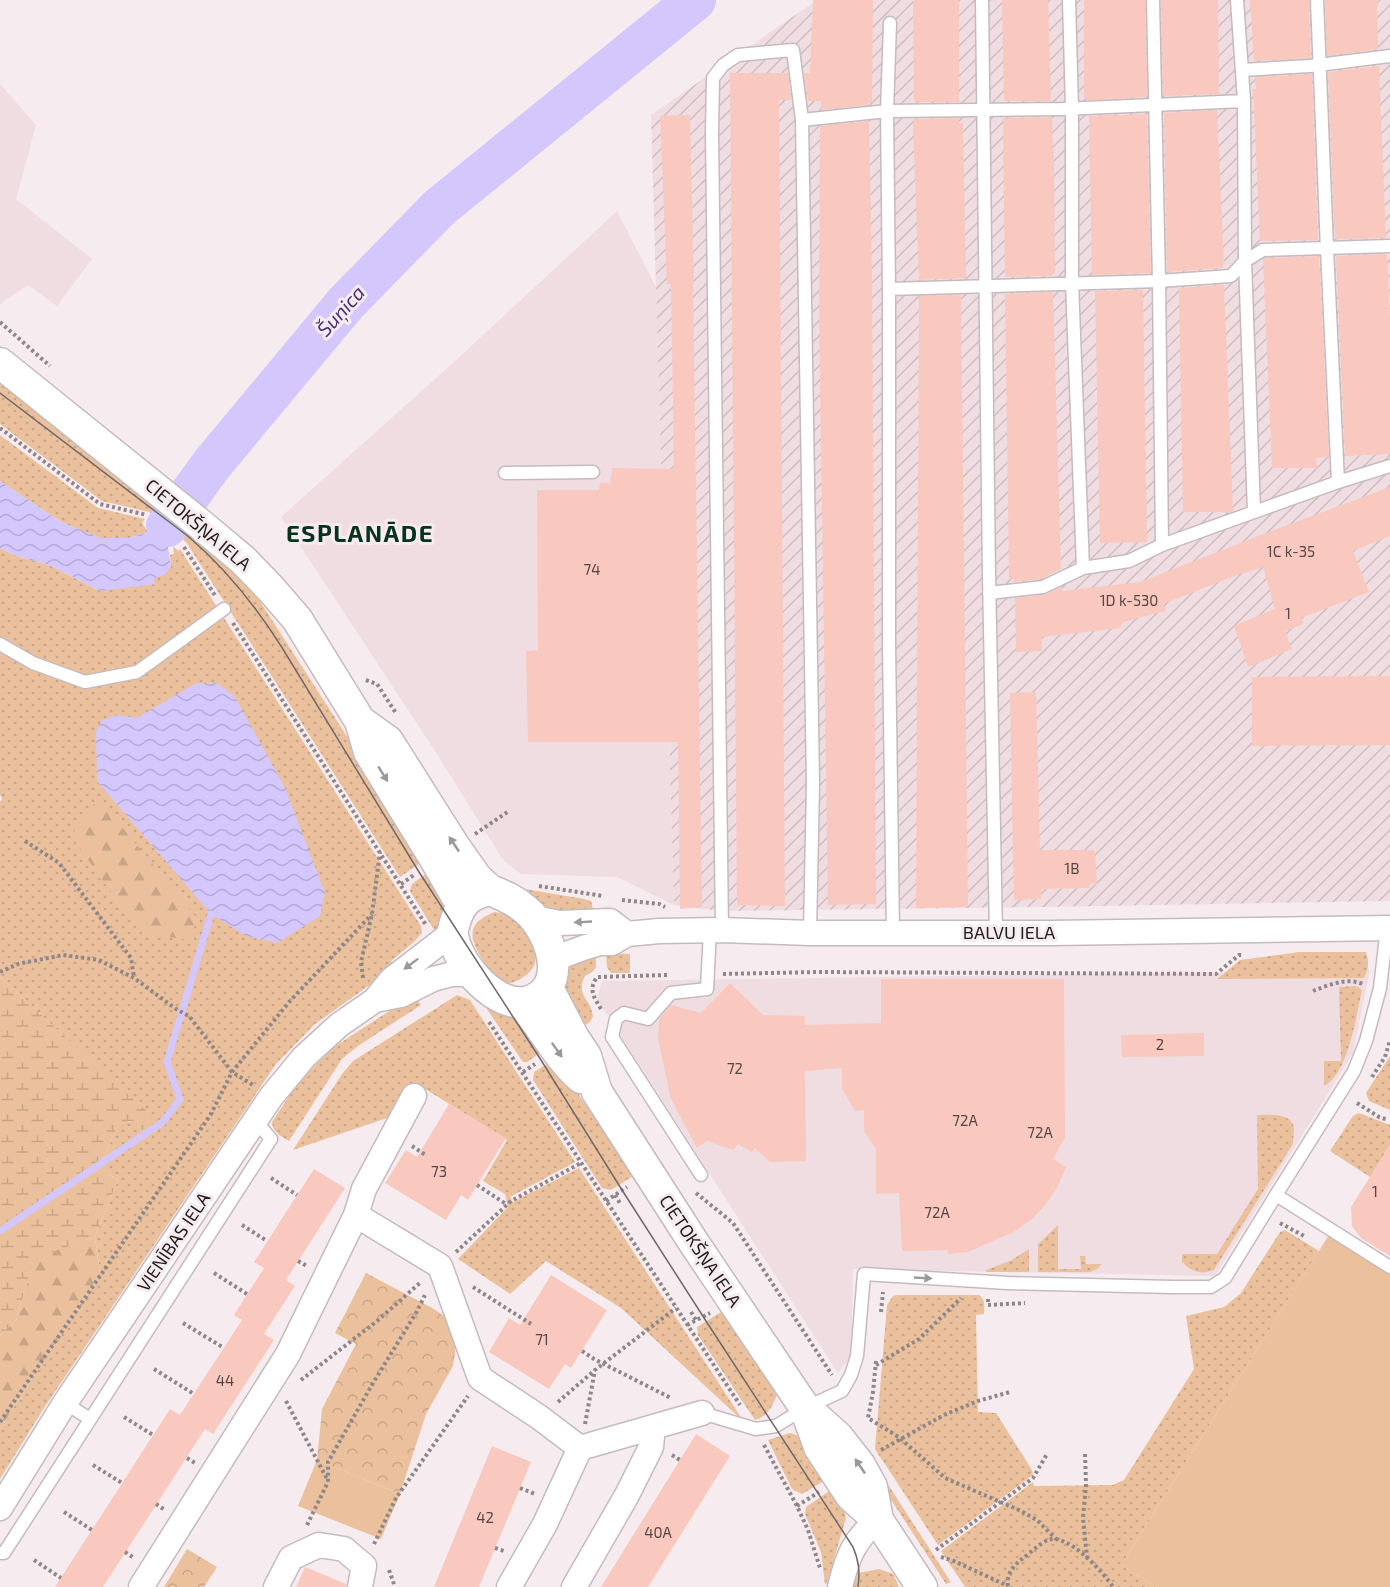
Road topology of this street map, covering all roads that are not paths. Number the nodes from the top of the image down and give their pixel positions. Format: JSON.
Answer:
{"nodes":[{"id":1,"x":982,"y":0,"type":"edge"},
{"id":2,"x":1069,"y":0,"type":"edge"},
{"id":3,"x":1153,"y":0,"type":"edge"},
{"id":4,"x":1237,"y":0,"type":"edge"},
{"id":5,"x":1317,"y":0,"type":"edge"},
{"id":6,"x":890,"y":23,"type":"dead end"},
{"id":7,"x":1390,"y":56,"type":"edge"},
{"id":8,"x":1319,"y":64,"type":"junction"},
{"id":9,"x":1242,"y":70,"type":"junction"},
{"id":10,"x":1244,"y":101,"type":"junction"},
{"id":11,"x":1156,"y":104,"type":"junction"},
{"id":12,"x":1072,"y":109,"type":"junction"},
{"id":13,"x":984,"y":110,"type":"junction"},
{"id":14,"x":887,"y":111,"type":"junction"},
{"id":15,"x":802,"y":120,"type":"junction"},
{"id":16,"x":1390,"y":246,"type":"edge"},
{"id":17,"x":1327,"y":249,"type":"junction"},
{"id":18,"x":1245,"y":261,"type":"junction"},
{"id":19,"x":1160,"y":281,"type":"junction"},
{"id":20,"x":1072,"y":283,"type":"junction"},
{"id":21,"x":986,"y":286,"type":"junction"},
{"id":22,"x":890,"y":289,"type":"junction"},
{"id":23,"x":0,"y":363,"type":"edge"},
{"id":24,"x":1390,"y":466,"type":"edge"},
{"id":25,"x":593,"y":472,"type":"dead end"},
{"id":26,"x":505,"y":473,"type":"dead end"},
{"id":27,"x":1338,"y":482,"type":"junction"},
{"id":28,"x":1254,"y":512,"type":"junction"},
{"id":29,"x":1162,"y":545,"type":"junction"},
{"id":30,"x":1083,"y":568,"type":"junction"},
{"id":31,"x":989,"y":593,"type":"junction"},
{"id":32,"x":224,"y":609,"type":"road end"},
{"id":33,"x":0,"y":644,"type":"edge"},
{"id":34,"x":360,"y":721,"type":"junction"},
{"id":35,"x":490,"y":890,"type":"junction"},
{"id":36,"x":462,"y":906,"type":"junction"},
{"id":37,"x":535,"y":918,"type":"junction"},
{"id":38,"x":1389,"y":928,"type":"edge"},
{"id":39,"x":716,"y":930,"type":"junction"},
{"id":40,"x":441,"y":932,"type":"junction"},
{"id":41,"x":810,"y":933,"type":"junction"},
{"id":42,"x":893,"y":933,"type":"junction"},
{"id":43,"x":996,"y":933,"type":"junction"},
{"id":44,"x":627,"y":934,"type":"junction"},
{"id":45,"x":472,"y":974,"type":"junction"},
{"id":46,"x":550,"y":975,"type":"junction"},
{"id":47,"x":375,"y":1000,"type":"junction"},
{"id":48,"x":522,"y":1003,"type":"junction"},
{"id":49,"x":597,"y":1092,"type":"junction"},
{"id":50,"x":414,"y":1096,"type":"dead end"},
{"id":51,"x":701,"y":1175,"type":"dead end"},
{"id":52,"x":1275,"y":1195,"type":"junction"},
{"id":53,"x":356,"y":1215,"type":"junction"},
{"id":54,"x":183,"y":1251,"type":"junction"},
{"id":55,"x":1390,"y":1267,"type":"edge"},
{"id":56,"x":65,"y":1403,"type":"junction"},
{"id":57,"x":806,"y":1408,"type":"junction"},
{"id":58,"x":702,"y":1413,"type":"joint"},
{"id":59,"x":90,"y":1419,"type":"junction"},
{"id":60,"x":653,"y":1427,"type":"junction"},
{"id":61,"x":580,"y":1448,"type":"junction"},
{"id":62,"x":0,"y":1508,"type":"edge"},
{"id":63,"x":878,"y":1520,"type":"junction"},
{"id":64,"x":0,"y":1553,"type":"edge"},
{"id":65,"x":362,"y":1577,"type":"edge"},
{"id":66,"x":141,"y":1587,"type":"edge"},
{"id":67,"x":276,"y":1587,"type":"edge"},
{"id":68,"x":508,"y":1587,"type":"edge"},
{"id":69,"x":574,"y":1587,"type":"edge"},
{"id":70,"x":840,"y":1587,"type":"edge"},
{"id":71,"x":922,"y":1587,"type":"edge"}],
"edges":[{"from":1,"to":13,"type":"lane"},
{"from":2,"to":12,"type":"lane"},
{"from":3,"to":11,"type":"lane"},
{"from":4,"to":9,"type":"lane"},
{"from":5,"to":8,"type":"lane"},
{"from":6,"to":14,"type":"lane"},
{"from":7,"to":8,"type":"lane"},
{"from":8,"to":9,"type":"lane"},
{"from":8,"to":17,"type":"lane"},
{"from":9,"to":10,"type":"lane"},
{"from":10,"to":11,"type":"lane"},
{"from":10,"to":18,"type":"lane"},
{"from":11,"to":12,"type":"lane"},
{"from":11,"to":19,"type":"lane"},
{"from":12,"to":13,"type":"lane"},
{"from":12,"to":20,"type":"lane"},
{"from":13,"to":14,"type":"lane"},
{"from":13,"to":21,"type":"lane"},
{"from":14,"to":15,"type":"lane"},
{"from":14,"to":22,"type":"lane"},
{"from":15,"to":39,"type":"lane"},
{"from":15,"to":41,"type":"lane"},
{"from":16,"to":17,"type":"lane"},
{"from":17,"to":18,"type":"lane"},
{"from":17,"to":27,"type":"lane"},
{"from":18,"to":19,"type":"lane"},
{"from":18,"to":28,"type":"lane"},
{"from":19,"to":20,"type":"lane"},
{"from":19,"to":29,"type":"lane"},
{"from":20,"to":21,"type":"lane"},
{"from":20,"to":30,"type":"lane"},
{"from":21,"to":22,"type":"lane"},
{"from":21,"to":31,"type":"lane"},
{"from":22,"to":42,"type":"lane"},
{"from":23,"to":34,"type":"street","name":"CIETOKŠŅA IELA"},
{"from":24,"to":27,"type":"lane"},
{"from":25,"to":26,"type":"lane"},
{"from":27,"to":28,"type":"lane"},
{"from":28,"to":29,"type":"lane"},
{"from":29,"to":30,"type":"lane"},
{"from":30,"to":31,"type":"lane"},
{"from":31,"to":43,"type":"lane"},
{"from":32,"to":33,"type":"lane"},
{"from":35,"to":34,"type":"street","name":"CIETOKŠŅA IELA","one_way":true},
{"from":34,"to":36,"type":"street","name":"CIETOKŠŅA IELA","one_way":true},
{"from":35,"to":36,"type":"street"},
{"from":35,"to":37,"type":"street"},
{"from":36,"to":40,"type":"street"},
{"from":44,"to":37,"type":"street","one_way":true},
{"from":37,"to":46,"type":"street"},
{"from":38,"to":43,"type":"street","name":"BALVU IELA"},
{"from":38,"to":52,"type":"lane"},
{"from":39,"to":41,"type":"street","name":"BALVU IELA"},
{"from":39,"to":44,"type":"street","name":"BALVU IELA"},
{"from":39,"to":51,"type":"lane"},
{"from":40,"to":45,"type":"street"},
{"from":40,"to":47,"type":"street","name":"VIENĪBAS IELA","one_way":true},
{"from":41,"to":42,"type":"street","name":"BALVU IELA"},
{"from":42,"to":43,"type":"street","name":"BALVU IELA"},
{"from":44,"to":46,"type":"street","name":"BALVU IELA"},
{"from":45,"to":47,"type":"street","name":"VIENĪBAS IELA"},
{"from":45,"to":48,"type":"street"},
{"from":46,"to":48,"type":"street"},
{"from":46,"to":49,"type":"street","name":"CIETOKŠŅA IELA"},
{"from":47,"to":54,"type":"street","name":"VIENĪBAS IELA"},
{"from":48,"to":49,"type":"street","name":"CIETOKŠŅA IELA","one_way":true},
{"from":49,"to":57,"type":"street","name":"CIETOKŠŅA IELA"},
{"from":50,"to":53,"type":"street"},
{"from":52,"to":55,"type":"lane"},
{"from":57,"to":52,"type":"lane","one_way":true},
{"from":53,"to":61,"type":"street"},
{"from":53,"to":66,"type":"street"},
{"from":54,"to":56,"type":"street","name":"VIENĪBAS IELA"},
{"from":54,"to":59,"type":"lane"},
{"from":56,"to":59,"type":"lane"},
{"from":56,"to":62,"type":"street","name":"VIENĪBAS IELA"},
{"from":57,"to":58,"type":"lane"},
{"from":57,"to":63,"type":"street","name":"CIETOKŠŅA IELA"},
{"from":58,"to":60,"type":"street"},
{"from":59,"to":64,"type":"lane"},
{"from":60,"to":61,"type":"street"},
{"from":60,"to":69,"type":"street"},
{"from":61,"to":68,"type":"street"},
{"from":63,"to":70,"type":"street"},
{"from":63,"to":71,"type":"street"},
{"from":65,"to":67,"type":"street"}]}
